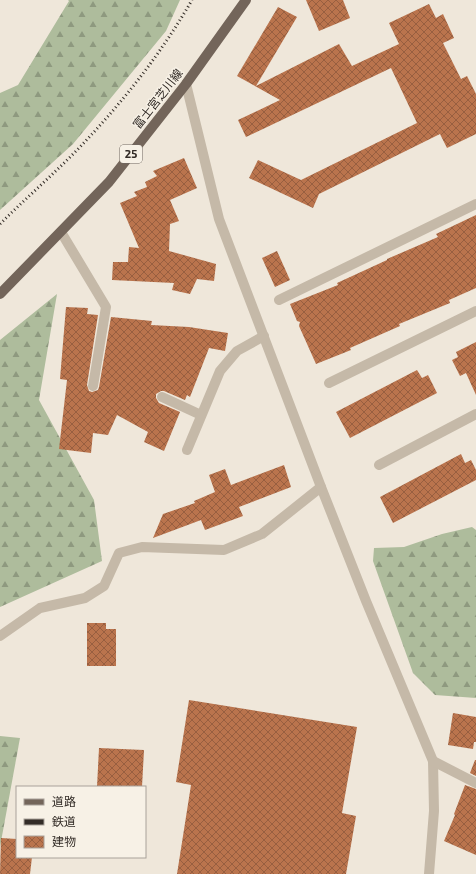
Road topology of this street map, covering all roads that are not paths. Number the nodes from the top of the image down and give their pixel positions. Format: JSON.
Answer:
{"nodes":[{"id":1,"x":246,"y":0,"type":"edge"},
{"id":2,"x":186,"y":84,"type":"junction"},
{"id":3,"x":476,"y":204,"type":"edge"},
{"id":4,"x":61,"y":232,"type":"junction"},
{"id":5,"x":0,"y":294,"type":"edge"},
{"id":6,"x":279,"y":300,"type":"dead end"},
{"id":7,"x":476,"y":311,"type":"edge"},
{"id":8,"x":264,"y":336,"type":"junction"},
{"id":9,"x":329,"y":383,"type":"dead end"},
{"id":10,"x":93,"y":386,"type":"dead end"},
{"id":11,"x":162,"y":397,"type":"dead end"},
{"id":12,"x":476,"y":414,"type":"edge"},
{"id":13,"x":201,"y":415,"type":"junction"},
{"id":14,"x":187,"y":450,"type":"dead end"},
{"id":15,"x":379,"y":465,"type":"dead end"},
{"id":16,"x":321,"y":487,"type":"junction"},
{"id":17,"x":0,"y":636,"type":"edge"},
{"id":18,"x":433,"y":761,"type":"junction"},
{"id":19,"x":476,"y":783,"type":"edge"},
{"id":20,"x":429,"y":874,"type":"edge"}],
"edges":[{"from":1,"to":2,"type":"main road","name":"富士宮芝川線","number":"25"},
{"from":2,"to":4,"type":"main road","name":"富士宮芝川線","number":"25"},
{"from":2,"to":8,"type":"street"},
{"from":3,"to":6,"type":"street"},
{"from":4,"to":5,"type":"main road","name":"富士宮芝川線","number":"25"},
{"from":4,"to":10,"type":"street"},
{"from":7,"to":9,"type":"street"},
{"from":8,"to":13,"type":"street"},
{"from":8,"to":16,"type":"street"},
{"from":11,"to":13,"type":"street"},
{"from":12,"to":15,"type":"street"},
{"from":13,"to":14,"type":"street"},
{"from":16,"to":17,"type":"street"},
{"from":16,"to":18,"type":"street"},
{"from":18,"to":19,"type":"street"},
{"from":18,"to":20,"type":"street"}]}
